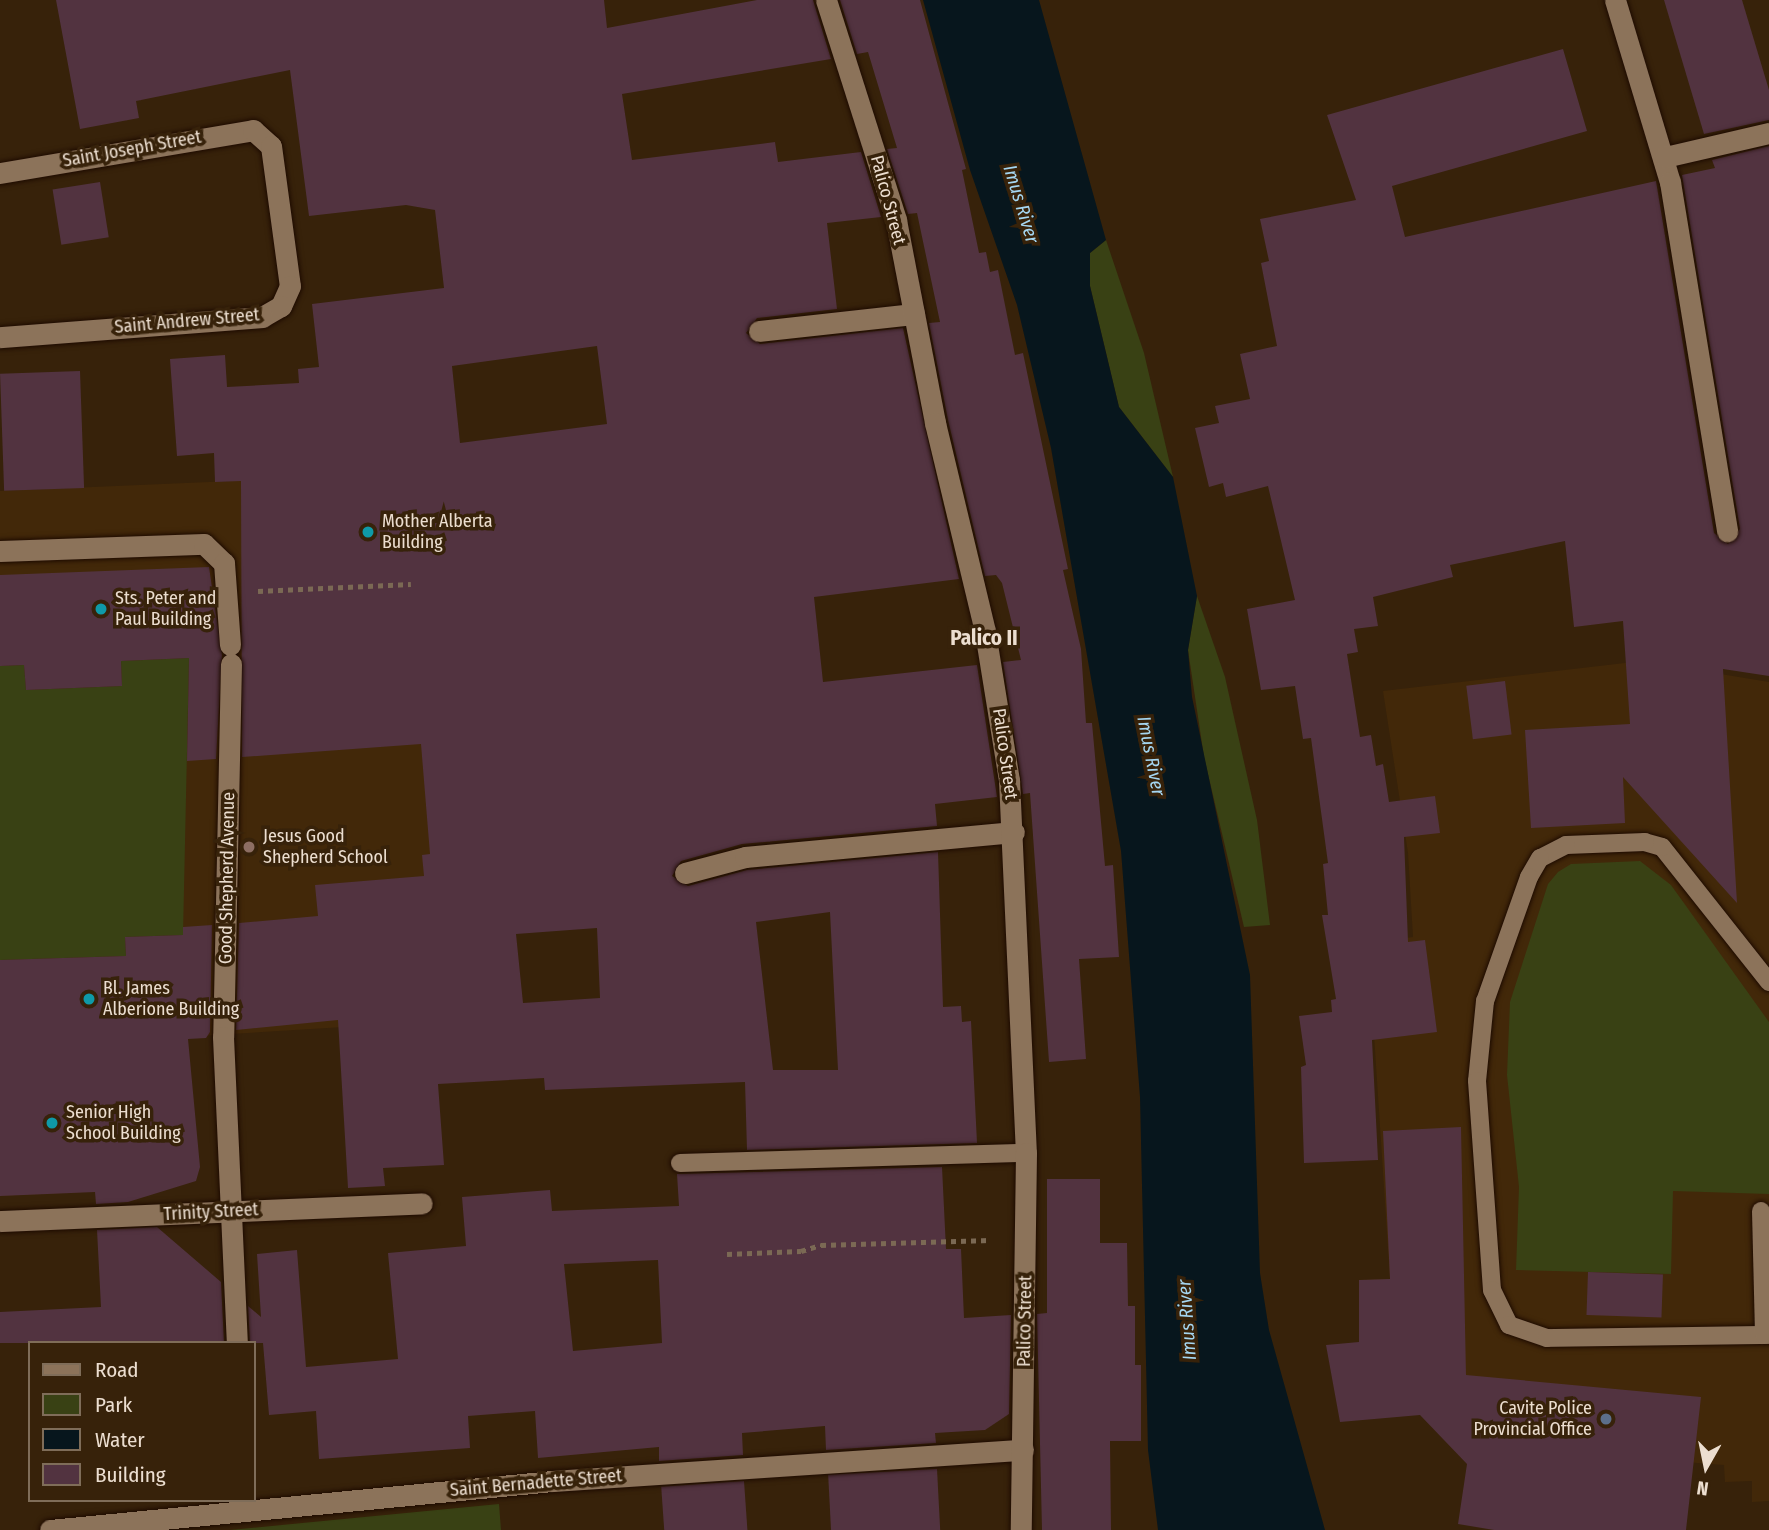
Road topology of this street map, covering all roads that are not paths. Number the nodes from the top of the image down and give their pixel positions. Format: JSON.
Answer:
{"nodes":[{"id":1,"x":826,"y":0,"type":"edge"},
{"id":2,"x":1615,"y":0,"type":"edge"},
{"id":3,"x":1769,"y":133,"type":"edge"},
{"id":4,"x":264,"y":136,"type":"joint"},
{"id":5,"x":1665,"y":157,"type":"junction"},
{"id":6,"x":0,"y":173,"type":"edge"},
{"id":7,"x":914,"y":314,"type":"junction"},
{"id":8,"x":759,"y":331,"type":"dead end"},
{"id":9,"x":0,"y":337,"type":"edge"},
{"id":10,"x":1727,"y":531,"type":"dead end"},
{"id":11,"x":0,"y":551,"type":"edge"},
{"id":12,"x":1014,"y":832,"type":"junction"},
{"id":13,"x":685,"y":873,"type":"dead end"},
{"id":14,"x":1769,"y":982,"type":"edge"},
{"id":15,"x":1026,"y":1153,"type":"junction"},
{"id":16,"x":680,"y":1163,"type":"dead end"},
{"id":17,"x":422,"y":1203,"type":"dead end"},
{"id":18,"x":228,"y":1211,"type":"junction"},
{"id":19,"x":1761,"y":1211,"type":"dead end"},
{"id":20,"x":0,"y":1221,"type":"edge"},
{"id":21,"x":1767,"y":1335,"type":"edge"},
{"id":22,"x":237,"y":1341,"type":"edge"},
{"id":23,"x":1023,"y":1450,"type":"junction"},
{"id":24,"x":250,"y":1506,"type":"edge"},
{"id":25,"x":50,"y":1530,"type":"edge"},
{"id":26,"x":1021,"y":1530,"type":"edge"}],
"edges":[{"from":1,"to":7,"type":"street","name":"Palico Street"},
{"from":2,"to":5,"type":"street"},
{"from":3,"to":5,"type":"street"},
{"from":4,"to":6,"type":"street","name":"Saint Joseph Street"},
{"from":4,"to":9,"type":"street","name":"Saint Andrew Street"},
{"from":5,"to":10,"type":"street"},
{"from":7,"to":8,"type":"street"},
{"from":7,"to":12,"type":"street","name":"Palico Street"},
{"from":11,"to":18,"type":"street","name":"Good Shepherd Avenue"},
{"from":12,"to":13,"type":"street"},
{"from":12,"to":15,"type":"street","name":"Palico Street"},
{"from":14,"to":21,"type":"lane"},
{"from":15,"to":16,"type":"lane"},
{"from":15,"to":23,"type":"street","name":"Palico Street"},
{"from":17,"to":18,"type":"street","name":"Trinity Street"},
{"from":18,"to":20,"type":"street","name":"Trinity Street"},
{"from":18,"to":22,"type":"street","name":"Good Shepherd Avenue"},
{"from":19,"to":21,"type":"lane"},
{"from":23,"to":24,"type":"street","name":"Saint Bernadette Street"},
{"from":23,"to":26,"type":"street","name":"Palico Street"},
{"from":24,"to":25,"type":"street","name":"Saint Bernadette Street"}]}
